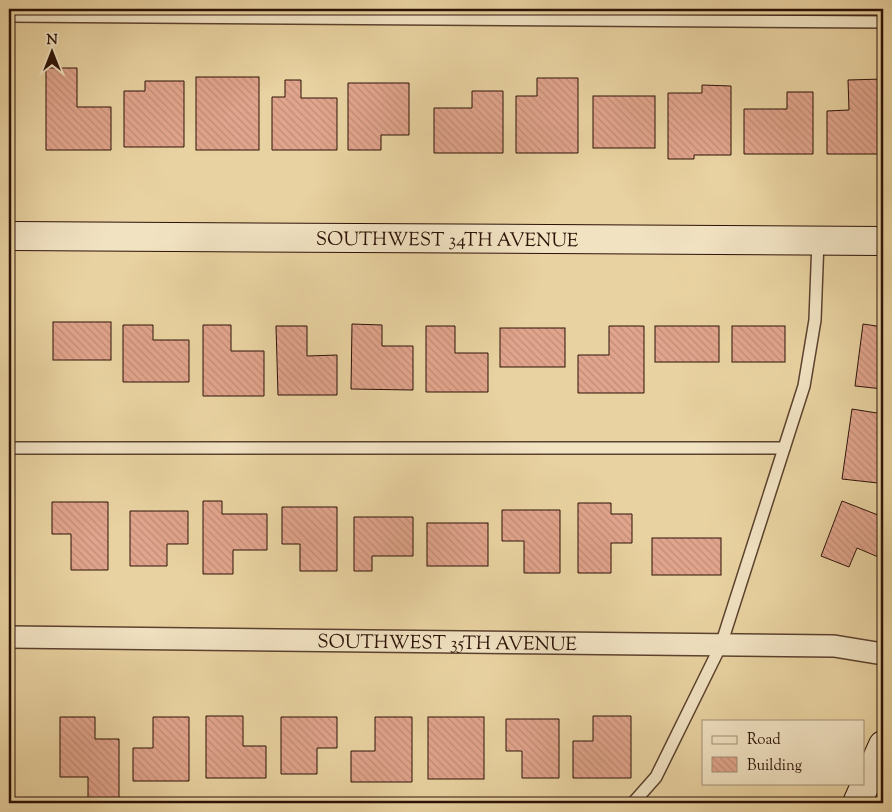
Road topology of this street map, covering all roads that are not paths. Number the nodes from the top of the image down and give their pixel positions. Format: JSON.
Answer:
{"nodes":[{"id":1,"x":9,"y":16,"type":"edge"},
{"id":2,"x":883,"y":22,"type":"edge"},
{"id":3,"x":9,"y":236,"type":"edge"},
{"id":4,"x":818,"y":240,"type":"junction"},
{"id":5,"x":883,"y":241,"type":"edge"},
{"id":6,"x":9,"y":448,"type":"edge"},
{"id":7,"x":784,"y":448,"type":"junction"},
{"id":8,"x":9,"y":636,"type":"edge"},
{"id":9,"x":721,"y":645,"type":"junction"},
{"id":10,"x":883,"y":654,"type":"edge"},
{"id":11,"x":883,"y":745,"type":"edge"},
{"id":12,"x":634,"y":803,"type":"edge"},
{"id":13,"x":857,"y":803,"type":"edge"}],
"edges":[{"from":1,"to":2,"type":"lane"},
{"from":3,"to":4,"type":"main road","name":"SOUTHWEST 34TH AVENUE"},
{"from":4,"to":5,"type":"main road","name":"SOUTHWEST 34TH AVENUE"},
{"from":4,"to":7,"type":"lane"},
{"from":6,"to":7,"type":"lane"},
{"from":7,"to":9,"type":"lane"},
{"from":8,"to":9,"type":"street","name":"SOUTHWEST 35TH AVENUE"},
{"from":9,"to":10,"type":"street","name":"SOUTHWEST 35TH AVENUE"},
{"from":9,"to":12,"type":"lane"},
{"from":11,"to":13,"type":"main road"}]}
